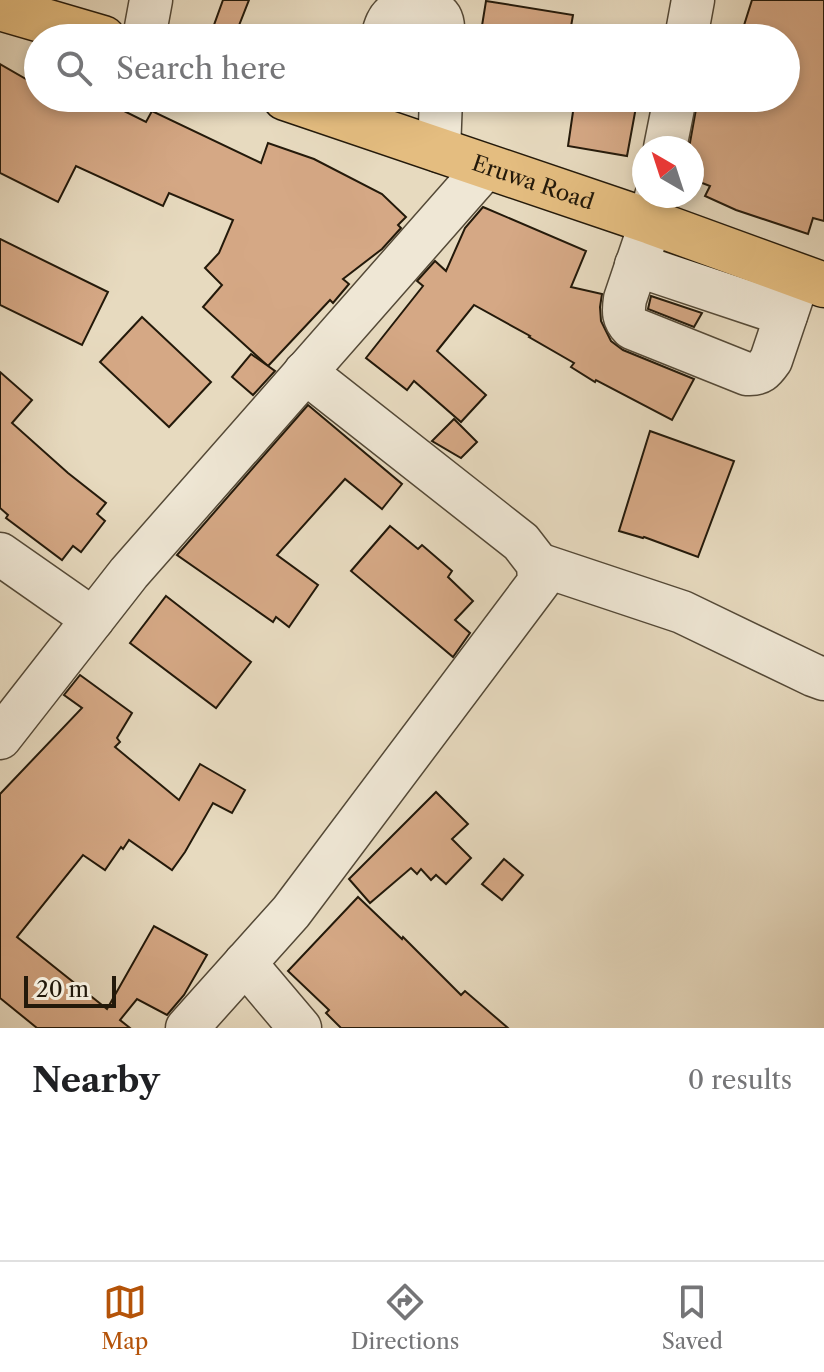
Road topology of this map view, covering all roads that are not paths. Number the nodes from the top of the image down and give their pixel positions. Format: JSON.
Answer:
{"nodes":[{"id":1,"x":151,"y":0,"type":"edge"},
{"id":2,"x":693,"y":0,"type":"edge"},
{"id":3,"x":0,"y":8,"type":"edge"},
{"id":4,"x":55,"y":24,"type":"edge"},
{"id":5,"x":147,"y":24,"type":"edge"},
{"id":6,"x":387,"y":24,"type":"edge"},
{"id":7,"x":444,"y":24,"type":"edge"},
{"id":8,"x":689,"y":24,"type":"edge"},
{"id":9,"x":367,"y":112,"type":"edge"},
{"id":10,"x":438,"y":112,"type":"edge"},
{"id":11,"x":672,"y":112,"type":"edge"},
{"id":12,"x":667,"y":136,"type":"edge"},
{"id":13,"x":439,"y":151,"type":"junction"},
{"id":14,"x":486,"y":167,"type":"junction"},
{"id":15,"x":654,"y":209,"type":"edge"},
{"id":16,"x":636,"y":265,"type":"junction"},
{"id":17,"x":803,"y":292,"type":"edge"},
{"id":18,"x":305,"y":372,"type":"junction"},
{"id":19,"x":0,"y":554,"type":"edge"},
{"id":20,"x":538,"y":564,"type":"junction"},
{"id":21,"x":93,"y":619,"type":"junction"},
{"id":22,"x":824,"y":679,"type":"edge"},
{"id":23,"x":0,"y":738,"type":"edge"},
{"id":24,"x":245,"y":963,"type":"junction"},
{"id":25,"x":187,"y":1028,"type":"edge"},
{"id":26,"x":300,"y":1028,"type":"edge"}],
"edges":[{"from":1,"to":5,"type":"street"},
{"from":2,"to":8,"type":"street"},
{"from":3,"to":4,"type":"main road"},
{"from":6,"to":7,"type":"street"},
{"from":9,"to":13,"type":"main road","name":"Eruwa Road"},
{"from":10,"to":13,"type":"street"},
{"from":11,"to":12,"type":"street"},
{"from":13,"to":14,"type":"main road","name":"Eruwa Road"},
{"from":14,"to":15,"type":"main road","name":"Eruwa Road"},
{"from":14,"to":18,"type":"street"},
{"from":15,"to":16,"type":"street"},
{"from":15,"to":17,"type":"main road","name":"Eruwa Road"},
{"from":16,"to":17,"type":"street"},
{"from":16,"to":17,"type":"street"},
{"from":18,"to":20,"type":"street"},
{"from":18,"to":21,"type":"street"},
{"from":19,"to":21,"type":"street"},
{"from":20,"to":22,"type":"street"},
{"from":20,"to":24,"type":"street"},
{"from":21,"to":23,"type":"street"},
{"from":24,"to":25,"type":"street"},
{"from":24,"to":26,"type":"street"}]}
